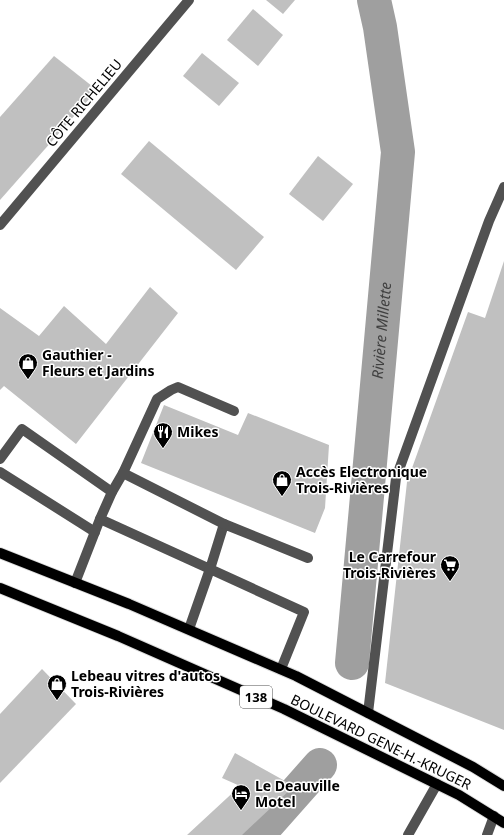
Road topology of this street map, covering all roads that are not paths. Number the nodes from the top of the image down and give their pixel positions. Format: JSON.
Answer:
{"nodes":[{"id":1,"x":189,"y":0,"type":"edge"},
{"id":2,"x":504,"y":187,"type":"edge"},
{"id":3,"x":0,"y":225,"type":"edge"},
{"id":4,"x":234,"y":411,"type":"dead end"},
{"id":5,"x":0,"y":459,"type":"edge"},
{"id":6,"x":0,"y":472,"type":"edge"},
{"id":7,"x":123,"y":473,"type":"junction"},
{"id":8,"x":112,"y":492,"type":"junction"},
{"id":9,"x":100,"y":519,"type":"junction"},
{"id":10,"x":224,"y":524,"type":"junction"},
{"id":11,"x":95,"y":532,"type":"junction"},
{"id":12,"x":0,"y":553,"type":"edge"},
{"id":13,"x":308,"y":558,"type":"dead end"},
{"id":14,"x":210,"y":569,"type":"junction"},
{"id":15,"x":75,"y":583,"type":"junction"},
{"id":16,"x":0,"y":588,"type":"edge"},
{"id":17,"x":189,"y":629,"type":"junction"},
{"id":18,"x":281,"y":669,"type":"junction"},
{"id":19,"x":368,"y":713,"type":"junction"},
{"id":20,"x":437,"y":784,"type":"junction"},
{"id":21,"x":504,"y":786,"type":"edge"},
{"id":22,"x":494,"y":816,"type":"junction"},
{"id":23,"x":504,"y":823,"type":"edge"},
{"id":24,"x":408,"y":835,"type":"edge"},
{"id":25,"x":487,"y":835,"type":"edge"}],
"edges":[{"from":1,"to":3,"type":"street","name":"CÔTE RICHELIEU"},
{"from":2,"to":19,"type":"street"},
{"from":4,"to":7,"type":"street"},
{"from":5,"to":8,"type":"street"},
{"from":6,"to":11,"type":"street"},
{"from":7,"to":8,"type":"street"},
{"from":7,"to":10,"type":"street"},
{"from":8,"to":9,"type":"street"},
{"from":9,"to":11,"type":"street"},
{"from":9,"to":14,"type":"street"},
{"from":10,"to":13,"type":"street"},
{"from":10,"to":14,"type":"street"},
{"from":11,"to":15,"type":"street"},
{"from":12,"to":15,"type":"main road","name":"BOULEVARD GENE-H.-KRUGER","number":"138"},
{"from":14,"to":17,"type":"street"},
{"from":14,"to":18,"type":"street"},
{"from":15,"to":17,"type":"main road","name":"BOULEVARD GENE-H.-KRUGER","number":"138"},
{"from":16,"to":20,"type":"main road","name":"BOULEVARD GENE-H.-KRUGER","number":"138"},
{"from":17,"to":18,"type":"main road","name":"BOULEVARD GENE-H.-KRUGER","number":"138"},
{"from":18,"to":19,"type":"main road","name":"BOULEVARD GENE-H.-KRUGER","number":"138"},
{"from":19,"to":21,"type":"main road","name":"BOULEVARD GENE-H.-KRUGER","number":"138"},
{"from":20,"to":22,"type":"main road","name":"BOULEVARD GENE-H.-KRUGER","number":"138"},
{"from":20,"to":24,"type":"street"},
{"from":22,"to":23,"type":"main road","name":"BOULEVARD GENE-H.-KRUGER","number":"138"},
{"from":22,"to":25,"type":"street"}]}
